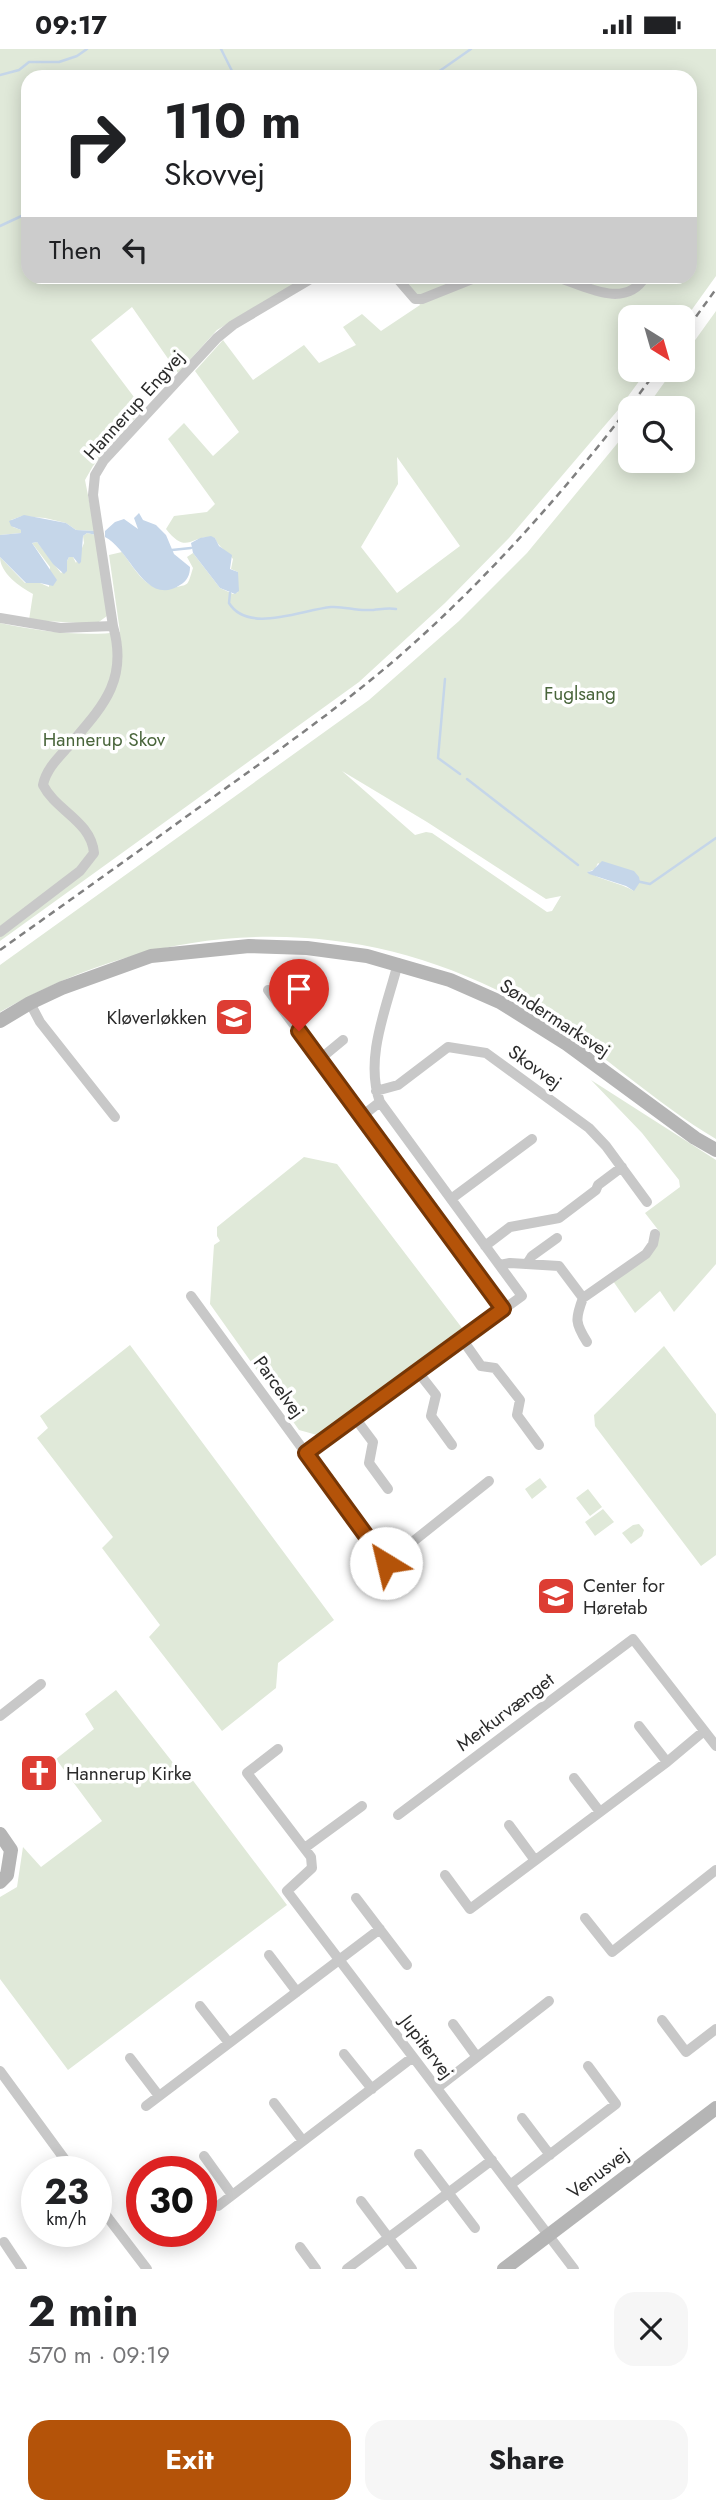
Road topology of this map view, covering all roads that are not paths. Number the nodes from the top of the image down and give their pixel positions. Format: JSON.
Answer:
{"nodes":[{"id":1,"x":302,"y":284,"type":"edge"},
{"id":2,"x":402,"y":284,"type":"edge"},
{"id":3,"x":460,"y":284,"type":"edge"},
{"id":4,"x":578,"y":284,"type":"edge"},
{"id":5,"x":639,"y":284,"type":"edge"},
{"id":6,"x":0,"y":618,"type":"edge"},
{"id":7,"x":113,"y":626,"type":"junction"},
{"id":8,"x":0,"y":932,"type":"edge"},
{"id":9,"x":398,"y":963,"type":"junction"},
{"id":10,"x":268,"y":990,"type":"dead end"},
{"id":11,"x":318,"y":996,"type":"dead end"},
{"id":12,"x":30,"y":1003,"type":"junction"},
{"id":13,"x":291,"y":1020,"type":"junction"},
{"id":14,"x":0,"y":1021,"type":"edge"},
{"id":15,"x":344,"y":1041,"type":"dead end"},
{"id":16,"x":320,"y":1059,"type":"junction"},
{"id":17,"x":378,"y":1097,"type":"junction"},
{"id":18,"x":362,"y":1116,"type":"junction"},
{"id":19,"x":115,"y":1117,"type":"dead end"},
{"id":20,"x":532,"y":1139,"type":"dead end"},
{"id":21,"x":716,"y":1150,"type":"edge"},
{"id":22,"x":622,"y":1167,"type":"junction"},
{"id":23,"x":451,"y":1199,"type":"junction"},
{"id":24,"x":647,"y":1202,"type":"dead end"},
{"id":25,"x":656,"y":1234,"type":"dead end"},
{"id":26,"x":556,"y":1238,"type":"dead end"},
{"id":27,"x":485,"y":1246,"type":"junction"},
{"id":28,"x":527,"y":1264,"type":"junction"},
{"id":29,"x":499,"y":1265,"type":"junction"},
{"id":30,"x":191,"y":1296,"type":"dead end"},
{"id":31,"x":583,"y":1298,"type":"junction"},
{"id":32,"x":503,"y":1309,"type":"junction"},
{"id":33,"x":462,"y":1339,"type":"junction"},
{"id":34,"x":587,"y":1342,"type":"dead end"},
{"id":35,"x":418,"y":1372,"type":"junction"},
{"id":36,"x":355,"y":1418,"type":"junction"},
{"id":37,"x":453,"y":1445,"type":"dead end"},
{"id":38,"x":539,"y":1445,"type":"dead end"},
{"id":39,"x":306,"y":1453,"type":"junction"},
{"id":40,"x":489,"y":1481,"type":"dead end"},
{"id":41,"x":388,"y":1489,"type":"dead end"},
{"id":42,"x":41,"y":1684,"type":"dead end"},
{"id":43,"x":0,"y":1716,"type":"edge"},
{"id":44,"x":639,"y":1726,"type":"dead end"},
{"id":45,"x":704,"y":1731,"type":"junction"},
{"id":46,"x":716,"y":1746,"type":"edge"},
{"id":47,"x":278,"y":1749,"type":"dead end"},
{"id":48,"x":667,"y":1762,"type":"junction"},
{"id":49,"x":574,"y":1778,"type":"dead end"},
{"id":50,"x":362,"y":1806,"type":"dead end"},
{"id":51,"x":600,"y":1812,"type":"junction"},
{"id":52,"x":398,"y":1815,"type":"dead end"},
{"id":53,"x":509,"y":1825,"type":"dead end"},
{"id":54,"x":0,"y":1834,"type":"edge"},
{"id":55,"x":306,"y":1847,"type":"junction"},
{"id":56,"x":534,"y":1859,"type":"junction"},
{"id":57,"x":716,"y":1870,"type":"edge"},
{"id":58,"x":444,"y":1875,"type":"dead end"},
{"id":59,"x":0,"y":1882,"type":"edge"},
{"id":60,"x":356,"y":1898,"type":"dead end"},
{"id":61,"x":585,"y":1917,"type":"dead end"},
{"id":62,"x":380,"y":1929,"type":"junction"},
{"id":63,"x":269,"y":1955,"type":"dead end"},
{"id":64,"x":340,"y":1960,"type":"junction"},
{"id":65,"x":407,"y":1965,"type":"dead end"},
{"id":66,"x":297,"y":1992,"type":"junction"},
{"id":67,"x":550,"y":2001,"type":"dead end"},
{"id":68,"x":200,"y":2006,"type":"dead end"},
{"id":69,"x":662,"y":2020,"type":"dead end"},
{"id":70,"x":453,"y":2024,"type":"dead end"},
{"id":71,"x":716,"y":2029,"type":"edge"},
{"id":72,"x":229,"y":2043,"type":"junction"},
{"id":73,"x":344,"y":2054,"type":"dead end"},
{"id":74,"x":414,"y":2057,"type":"junction"},
{"id":75,"x":477,"y":2057,"type":"junction"},
{"id":76,"x":130,"y":2058,"type":"dead end"},
{"id":77,"x":588,"y":2066,"type":"dead end"},
{"id":78,"x":0,"y":2071,"type":"edge"},
{"id":79,"x":437,"y":2088,"type":"junction"},
{"id":80,"x":372,"y":2089,"type":"junction"},
{"id":81,"x":159,"y":2096,"type":"junction"},
{"id":82,"x":274,"y":2103,"type":"dead end"},
{"id":83,"x":146,"y":2106,"type":"dead end"},
{"id":84,"x":716,"y":2108,"type":"edge"},
{"id":85,"x":522,"y":2118,"type":"dead end"},
{"id":86,"x":303,"y":2141,"type":"junction"},
{"id":87,"x":419,"y":2154,"type":"dead end"},
{"id":88,"x":550,"y":2155,"type":"junction"},
{"id":89,"x":62,"y":2156,"type":"edge"},
{"id":90,"x":492,"y":2160,"type":"junction"},
{"id":91,"x":217,"y":2174,"type":"edge"},
{"id":92,"x":510,"y":2185,"type":"junction"},
{"id":93,"x":448,"y":2193,"type":"junction"},
{"id":94,"x":232,"y":2195,"type":"junction"},
{"id":95,"x":361,"y":2201,"type":"dead end"},
{"id":96,"x":218,"y":2206,"type":"dead end"},
{"id":97,"x":112,"y":2223,"type":"edge"},
{"id":98,"x":475,"y":2228,"type":"dead end"},
{"id":99,"x":548,"y":2235,"type":"junction"},
{"id":100,"x":388,"y":2238,"type":"junction"},
{"id":101,"x":4,"y":2242,"type":"dead end"},
{"id":102,"x":300,"y":2247,"type":"dead end"},
{"id":103,"x":22,"y":2269,"type":"edge"},
{"id":104,"x":147,"y":2269,"type":"edge"},
{"id":105,"x":316,"y":2269,"type":"edge"},
{"id":106,"x":347,"y":2269,"type":"edge"},
{"id":107,"x":412,"y":2269,"type":"edge"},
{"id":108,"x":503,"y":2269,"type":"edge"},
{"id":109,"x":574,"y":2269,"type":"edge"}],
"edges":[{"from":1,"to":7,"type":"street","name":"Hannerup Engvej"},
{"from":2,"to":3,"type":"street"},
{"from":4,"to":5,"type":"street"},
{"from":6,"to":7,"type":"street"},
{"from":7,"to":8,"type":"street","name":"Hannerup Engvej"},
{"from":9,"to":12,"type":"street","name":"Søndermarksvej"},
{"from":9,"to":17,"type":"street"},
{"from":9,"to":21,"type":"street","name":"Søndermarksvej"},
{"from":10,"to":13,"type":"street"},
{"from":11,"to":13,"type":"street"},
{"from":12,"to":14,"type":"street","name":"Søndermarksvej"},
{"from":12,"to":19,"type":"street"},
{"from":13,"to":16,"type":"street"},
{"from":15,"to":16,"type":"street"},
{"from":16,"to":18,"type":"street"},
{"from":17,"to":18,"type":"street","name":"Skovvej"},
{"from":17,"to":22,"type":"street","name":"Skovvej"},
{"from":17,"to":23,"type":"street"},
{"from":18,"to":32,"type":"street"},
{"from":20,"to":23,"type":"street"},
{"from":22,"to":24,"type":"street","name":"Skovvej"},
{"from":22,"to":27,"type":"street"},
{"from":23,"to":27,"type":"street"},
{"from":25,"to":31,"type":"street"},
{"from":26,"to":28,"type":"street"},
{"from":27,"to":29,"type":"street"},
{"from":28,"to":29,"type":"street"},
{"from":28,"to":31,"type":"street"},
{"from":29,"to":32,"type":"street"},
{"from":30,"to":39,"type":"street","name":"Parcelvej"},
{"from":31,"to":34,"type":"street"},
{"from":32,"to":33,"type":"street"},
{"from":33,"to":35,"type":"street"},
{"from":33,"to":38,"type":"street"},
{"from":35,"to":36,"type":"street"},
{"from":35,"to":37,"type":"street"},
{"from":36,"to":39,"type":"street"},
{"from":36,"to":41,"type":"street"},
{"from":39,"to":40,"type":"street","name":"Parcelvej"},
{"from":42,"to":43,"type":"street"},
{"from":44,"to":48,"type":"street"},
{"from":45,"to":46,"type":"street"},
{"from":45,"to":48,"type":"street"},
{"from":45,"to":52,"type":"street","name":"Merkurvænget"},
{"from":47,"to":55,"type":"street"},
{"from":48,"to":51,"type":"street"},
{"from":49,"to":51,"type":"street"},
{"from":50,"to":55,"type":"street"},
{"from":51,"to":56,"type":"street"},
{"from":53,"to":56,"type":"street"},
{"from":54,"to":59,"type":"street"},
{"from":55,"to":64,"type":"street","name":"Jupitervej"},
{"from":56,"to":58,"type":"street"},
{"from":57,"to":61,"type":"street"},
{"from":60,"to":62,"type":"street"},
{"from":62,"to":64,"type":"street"},
{"from":62,"to":65,"type":"street"},
{"from":63,"to":66,"type":"street"},
{"from":64,"to":66,"type":"street"},
{"from":64,"to":74,"type":"street","name":"Jupitervej"},
{"from":66,"to":72,"type":"street"},
{"from":67,"to":75,"type":"street"},
{"from":68,"to":72,"type":"street"},
{"from":69,"to":71,"type":"street"},
{"from":70,"to":75,"type":"street"},
{"from":72,"to":81,"type":"street"},
{"from":73,"to":80,"type":"street"},
{"from":74,"to":79,"type":"street","name":"Jupitervej"},
{"from":74,"to":80,"type":"street"},
{"from":75,"to":79,"type":"street"},
{"from":76,"to":81,"type":"street"},
{"from":77,"to":88,"type":"street"},
{"from":78,"to":89,"type":"street"},
{"from":79,"to":90,"type":"street","name":"Jupitervej"},
{"from":80,"to":86,"type":"street"},
{"from":81,"to":83,"type":"street"},
{"from":82,"to":86,"type":"street"},
{"from":84,"to":99,"type":"street","name":"Venusvej"},
{"from":85,"to":88,"type":"street"},
{"from":86,"to":94,"type":"street"},
{"from":87,"to":93,"type":"street"},
{"from":88,"to":92,"type":"street"},
{"from":90,"to":92,"type":"street","name":"Jupitervej"},
{"from":90,"to":93,"type":"street"},
{"from":91,"to":94,"type":"street"},
{"from":92,"to":99,"type":"street","name":"Jupitervej"},
{"from":93,"to":98,"type":"street"},
{"from":93,"to":100,"type":"street"},
{"from":94,"to":96,"type":"street"},
{"from":95,"to":100,"type":"street"},
{"from":97,"to":104,"type":"street"},
{"from":99,"to":108,"type":"street","name":"Venusvej"},
{"from":99,"to":109,"type":"street","name":"Jupitervej"},
{"from":100,"to":106,"type":"street"},
{"from":100,"to":107,"type":"street"},
{"from":101,"to":103,"type":"street"},
{"from":102,"to":105,"type":"street"}]}
